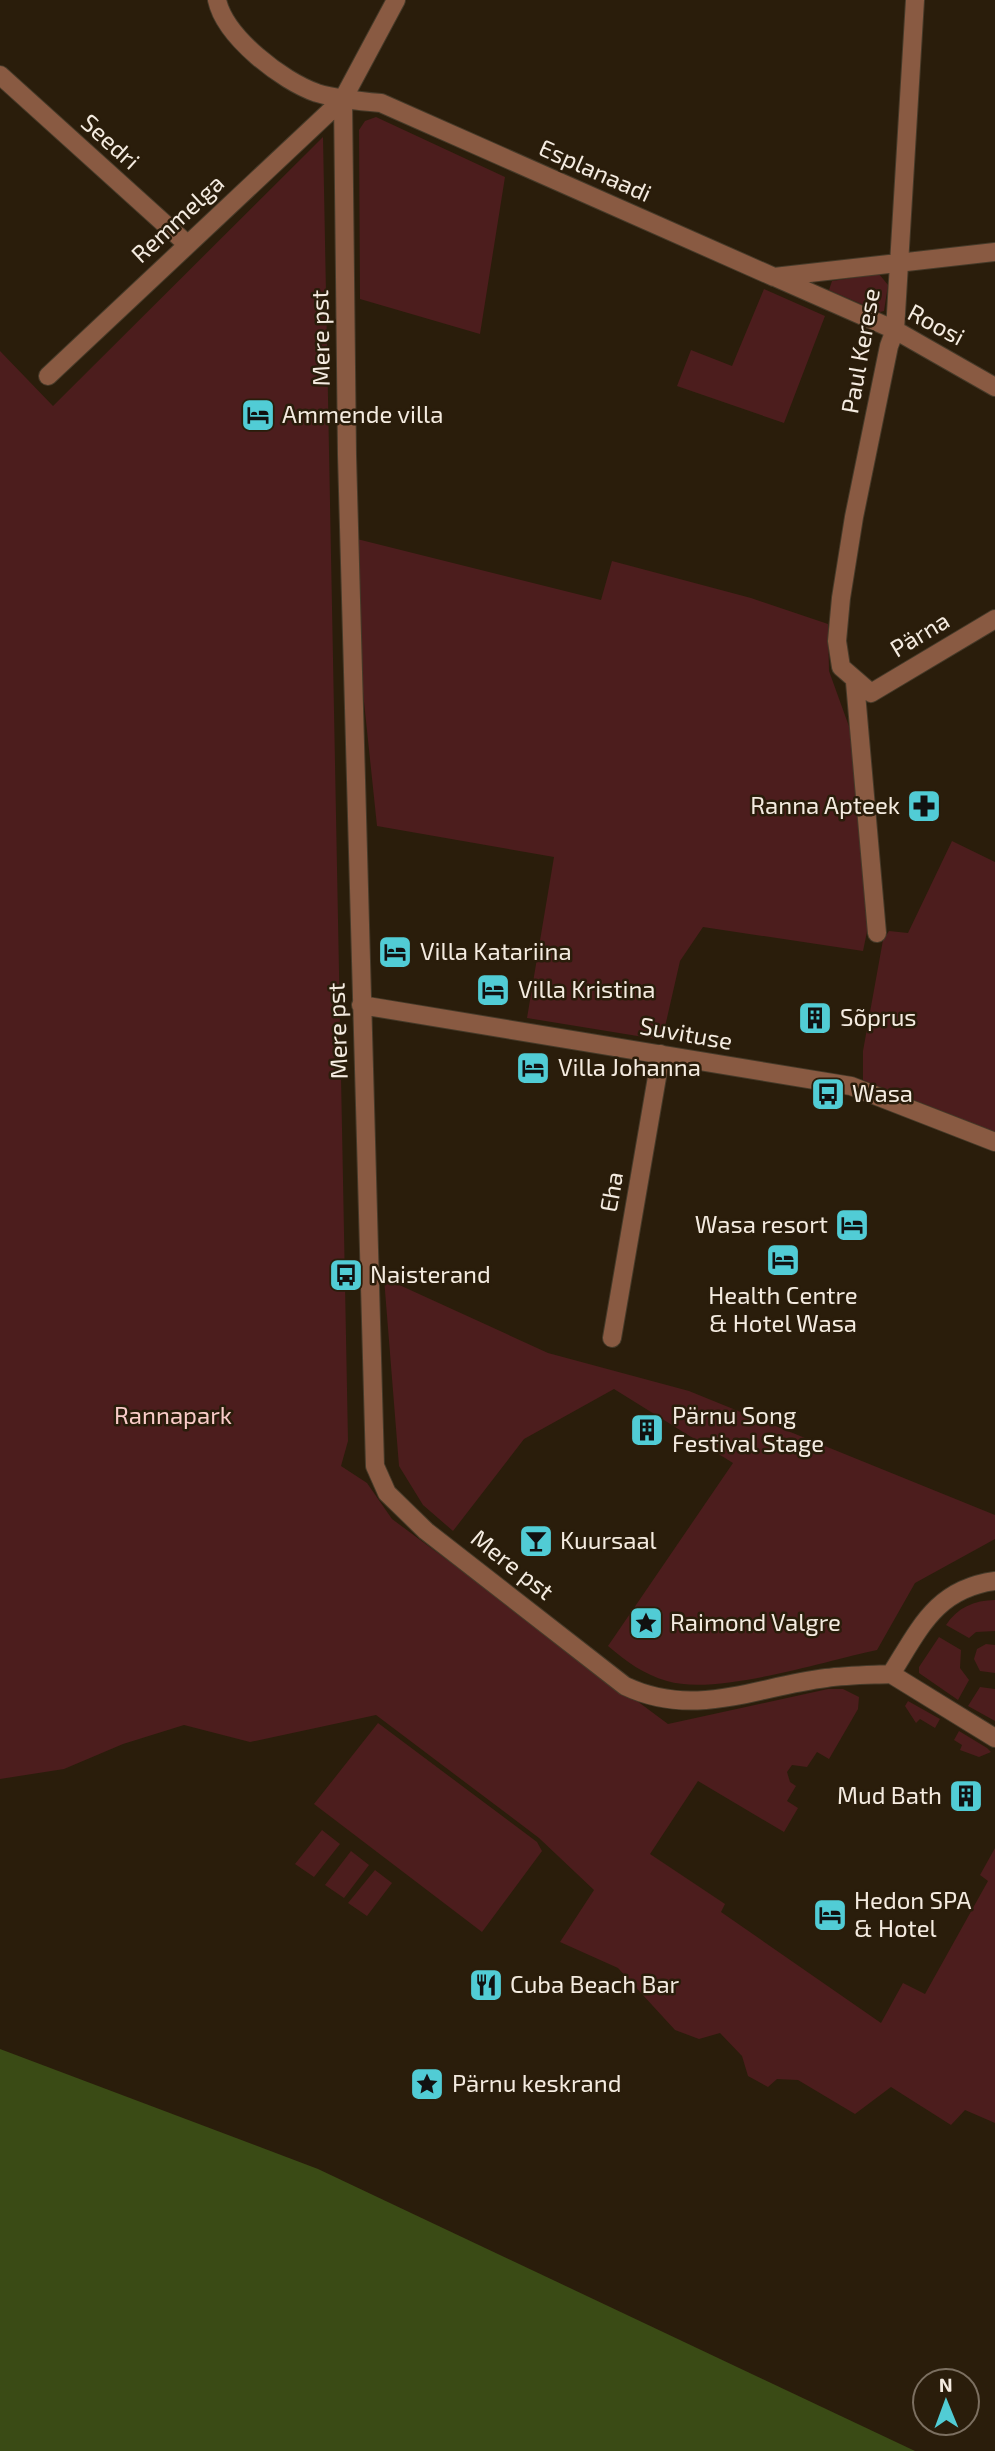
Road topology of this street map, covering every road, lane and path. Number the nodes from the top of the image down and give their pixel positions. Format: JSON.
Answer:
{"nodes":[{"id":1,"x":217,"y":0,"type":"edge"},
{"id":2,"x":396,"y":0,"type":"edge"},
{"id":3,"x":915,"y":0,"type":"edge"},
{"id":4,"x":0,"y":75,"type":"edge"},
{"id":5,"x":343,"y":99,"type":"junction"},
{"id":6,"x":187,"y":244,"type":"junction"},
{"id":7,"x":995,"y":252,"type":"edge"},
{"id":8,"x":901,"y":263,"type":"junction"},
{"id":9,"x":774,"y":276,"type":"junction"},
{"id":10,"x":895,"y":330,"type":"junction"},
{"id":11,"x":48,"y":376,"type":"dead end"},
{"id":12,"x":995,"y":387,"type":"edge"},
{"id":13,"x":995,"y":619,"type":"edge"},
{"id":14,"x":855,"y":682,"type":"junction"},
{"id":15,"x":871,"y":693,"type":"joint"},
{"id":16,"x":877,"y":933,"type":"dead end"},
{"id":17,"x":361,"y":1005,"type":"junction"},
{"id":18,"x":661,"y":1054,"type":"junction"},
{"id":19,"x":995,"y":1142,"type":"edge"},
{"id":20,"x":612,"y":1338,"type":"dead end"},
{"id":21,"x":995,"y":1581,"type":"edge"},
{"id":22,"x":891,"y":1674,"type":"junction"},
{"id":23,"x":995,"y":1738,"type":"edge"}],
"edges":[{"from":1,"to":5,"type":"street","name":"Esplanaadi"},
{"from":2,"to":5,"type":"street","name":"Mere pst"},
{"from":3,"to":8,"type":"street","name":"Paul Kerese"},
{"from":4,"to":6,"type":"street","name":"Seedri"},
{"from":5,"to":6,"type":"street","name":"Remmelga"},
{"from":5,"to":9,"type":"street","name":"Esplanaadi"},
{"from":5,"to":17,"type":"street","name":"Mere pst"},
{"from":6,"to":11,"type":"street","name":"Remmelga"},
{"from":7,"to":8,"type":"street","name":"Esplanaadi"},
{"from":8,"to":9,"type":"street","name":"Esplanaadi"},
{"from":8,"to":10,"type":"street","name":"Paul Kerese"},
{"from":9,"to":10,"type":"street","name":"Roosi"},
{"from":10,"to":12,"type":"street","name":"Roosi"},
{"from":10,"to":14,"type":"street","name":"Paul Kerese"},
{"from":13,"to":15,"type":"street","name":"Pärna"},
{"from":14,"to":15,"type":"street","name":"Paul Kerese"},
{"from":14,"to":16,"type":"street"},
{"from":17,"to":18,"type":"street","name":"Suvituse"},
{"from":17,"to":22,"type":"street","name":"Mere pst"},
{"from":18,"to":19,"type":"street","name":"Suvituse"},
{"from":18,"to":20,"type":"street","name":"Eha"},
{"from":21,"to":22,"type":"street"},
{"from":22,"to":23,"type":"street"}]}
